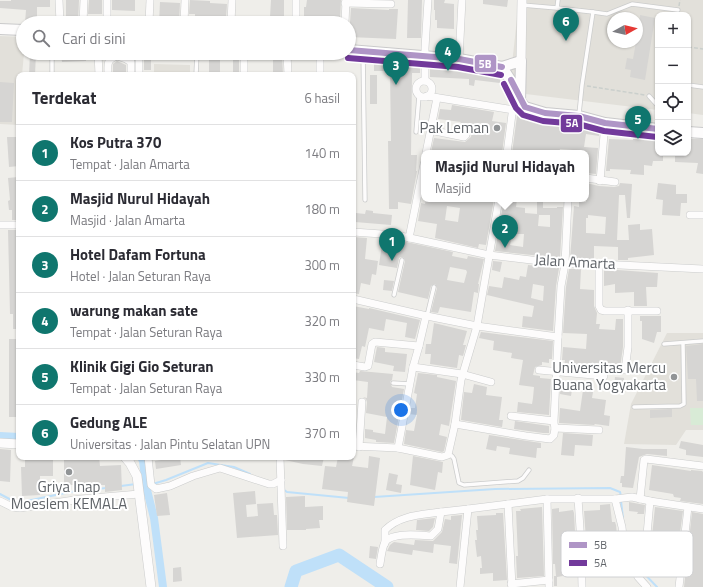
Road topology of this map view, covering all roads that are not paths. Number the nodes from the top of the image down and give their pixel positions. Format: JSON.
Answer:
{"nodes":[{"id":1,"x":59,"y":0,"type":"edge"},
{"id":2,"x":84,"y":0,"type":"edge"},
{"id":3,"x":107,"y":0,"type":"edge"},
{"id":4,"x":150,"y":0,"type":"edge"},
{"id":5,"x":185,"y":0,"type":"edge"},
{"id":6,"x":232,"y":0,"type":"edge"},
{"id":7,"x":296,"y":0,"type":"edge"},
{"id":8,"x":428,"y":0,"type":"edge"},
{"id":9,"x":462,"y":0,"type":"edge"},
{"id":10,"x":558,"y":0,"type":"edge"},
{"id":11,"x":346,"y":2,"type":"edge"},
{"id":12,"x":522,"y":2,"type":"edge"},
{"id":13,"x":391,"y":4,"type":"dead end"},
{"id":14,"x":557,"y":8,"type":"junction"},
{"id":15,"x":678,"y":10,"type":"dead end"},
{"id":16,"x":593,"y":12,"type":"junction"},
{"id":17,"x":60,"y":16,"type":"edge"},
{"id":18,"x":83,"y":16,"type":"edge"},
{"id":19,"x":106,"y":16,"type":"edge"},
{"id":20,"x":149,"y":16,"type":"edge"},
{"id":21,"x":184,"y":16,"type":"edge"},
{"id":22,"x":231,"y":16,"type":"edge"},
{"id":23,"x":296,"y":16,"type":"edge"},
{"id":24,"x":345,"y":16,"type":"edge"},
{"id":25,"x":0,"y":29,"type":"edge"},
{"id":26,"x":16,"y":30,"type":"edge"},
{"id":27,"x":356,"y":50,"type":"edge"},
{"id":28,"x":363,"y":51,"type":"junction"},
{"id":29,"x":425,"y":56,"type":"junction"},
{"id":30,"x":459,"y":59,"type":"junction"},
{"id":31,"x":52,"y":60,"type":"edge"},
{"id":32,"x":98,"y":60,"type":"edge"},
{"id":33,"x":110,"y":60,"type":"edge"},
{"id":34,"x":128,"y":60,"type":"edge"},
{"id":35,"x":139,"y":60,"type":"edge"},
{"id":36,"x":197,"y":60,"type":"edge"},
{"id":37,"x":244,"y":60,"type":"edge"},
{"id":38,"x":288,"y":60,"type":"edge"},
{"id":39,"x":320,"y":60,"type":"edge"},
{"id":40,"x":521,"y":61,"type":"junction"},
{"id":41,"x":502,"y":67,"type":"junction"},
{"id":42,"x":52,"y":72,"type":"edge"},
{"id":43,"x":99,"y":72,"type":"edge"},
{"id":44,"x":108,"y":72,"type":"edge"},
{"id":45,"x":131,"y":72,"type":"edge"},
{"id":46,"x":139,"y":72,"type":"edge"},
{"id":47,"x":196,"y":72,"type":"edge"},
{"id":48,"x":244,"y":72,"type":"edge"},
{"id":49,"x":288,"y":72,"type":"edge"},
{"id":50,"x":320,"y":72,"type":"edge"},
{"id":51,"x":425,"y":81,"type":"junction"},
{"id":52,"x":691,"y":85,"type":"edge"},
{"id":53,"x":703,"y":87,"type":"edge"},
{"id":54,"x":419,"y":96,"type":"junction"},
{"id":55,"x":427,"y":96,"type":"junction"},
{"id":56,"x":649,"y":96,"type":"road end"},
{"id":57,"x":437,"y":98,"type":"junction"},
{"id":58,"x":520,"y":101,"type":"junction"},
{"id":59,"x":655,"y":103,"type":"edge"},
{"id":60,"x":514,"y":110,"type":"junction"},
{"id":61,"x":579,"y":116,"type":"junction"},
{"id":62,"x":605,"y":123,"type":"junction"},
{"id":63,"x":655,"y":129,"type":"edge"},
{"id":64,"x":430,"y":130,"type":"junction"},
{"id":65,"x":416,"y":132,"type":"dead end"},
{"id":66,"x":467,"y":132,"type":"dead end"},
{"id":67,"x":691,"y":132,"type":"edge"},
{"id":68,"x":703,"y":133,"type":"edge"},
{"id":69,"x":427,"y":150,"type":"edge"},
{"id":70,"x":507,"y":150,"type":"edge"},
{"id":71,"x":589,"y":178,"type":"edge"},
{"id":72,"x":421,"y":180,"type":"edge"},
{"id":73,"x":600,"y":180,"type":"junction"},
{"id":74,"x":615,"y":182,"type":"dead end"},
{"id":75,"x":365,"y":200,"type":"dead end"},
{"id":76,"x":498,"y":202,"type":"edge"},
{"id":77,"x":568,"y":202,"type":"edge"},
{"id":78,"x":690,"y":215,"type":"dead end"},
{"id":79,"x":703,"y":215,"type":"edge"},
{"id":80,"x":0,"y":225,"type":"edge"},
{"id":81,"x":16,"y":225,"type":"edge"},
{"id":82,"x":356,"y":232,"type":"edge"},
{"id":83,"x":410,"y":238,"type":"junction"},
{"id":84,"x":489,"y":255,"type":"junction"},
{"id":85,"x":402,"y":260,"type":"dead end"},
{"id":86,"x":564,"y":264,"type":"junction"},
{"id":87,"x":599,"y":264,"type":"junction"},
{"id":88,"x":703,"y":269,"type":"edge"},
{"id":89,"x":434,"y":287,"type":"dead end"},
{"id":90,"x":394,"y":295,"type":"dead end"},
{"id":91,"x":356,"y":300,"type":"edge"},
{"id":92,"x":628,"y":310,"type":"junction"},
{"id":93,"x":657,"y":311,"type":"dead end"},
{"id":94,"x":426,"y":316,"type":"junction"},
{"id":95,"x":478,"y":326,"type":"junction"},
{"id":96,"x":558,"y":337,"type":"junction"},
{"id":97,"x":703,"y":341,"type":"edge"},
{"id":98,"x":683,"y":343,"type":"junction"},
{"id":99,"x":664,"y":344,"type":"dead end"},
{"id":100,"x":419,"y":346,"type":"junction"},
{"id":101,"x":356,"y":366,"type":"edge"},
{"id":102,"x":413,"y":367,"type":"junction"},
{"id":103,"x":539,"y":370,"type":"dead end"},
{"id":104,"x":625,"y":370,"type":"dead end"},
{"id":105,"x":556,"y":372,"type":"junction"},
{"id":106,"x":462,"y":374,"type":"junction"},
{"id":107,"x":604,"y":376,"type":"dead end"},
{"id":108,"x":491,"y":382,"type":"dead end"},
{"id":109,"x":393,"y":384,"type":"dead end"},
{"id":110,"x":410,"y":384,"type":"junction"},
{"id":111,"x":362,"y":402,"type":"dead end"},
{"id":112,"x":634,"y":407,"type":"dead end"},
{"id":113,"x":511,"y":416,"type":"dead end"},
{"id":114,"x":455,"y":424,"type":"junction"},
{"id":115,"x":554,"y":424,"type":"junction"},
{"id":116,"x":599,"y":430,"type":"dead end"},
{"id":117,"x":0,"y":443,"type":"edge"},
{"id":118,"x":16,"y":444,"type":"edge"},
{"id":119,"x":356,"y":446,"type":"edge"},
{"id":120,"x":398,"y":448,"type":"junction"},
{"id":121,"x":448,"y":455,"type":"junction"},
{"id":122,"x":128,"y":460,"type":"edge"},
{"id":123,"x":147,"y":460,"type":"edge"},
{"id":124,"x":280,"y":460,"type":"edge"},
{"id":125,"x":703,"y":466,"type":"edge"},
{"id":126,"x":529,"y":470,"type":"dead end"},
{"id":127,"x":143,"y":476,"type":"junction"},
{"id":128,"x":281,"y":483,"type":"junction"},
{"id":129,"x":139,"y":492,"type":"junction"},
{"id":130,"x":578,"y":498,"type":"junction"},
{"id":131,"x":547,"y":499,"type":"junction"},
{"id":132,"x":615,"y":499,"type":"junction"},
{"id":133,"x":640,"y":499,"type":"junction"},
{"id":134,"x":0,"y":502,"type":"edge"},
{"id":135,"x":650,"y":502,"type":"junction"},
{"id":136,"x":508,"y":504,"type":"junction"},
{"id":137,"x":688,"y":506,"type":"junction"},
{"id":138,"x":468,"y":509,"type":"junction"},
{"id":139,"x":703,"y":509,"type":"edge"},
{"id":140,"x":442,"y":512,"type":"junction"},
{"id":141,"x":580,"y":531,"type":"edge"},
{"id":142,"x":622,"y":531,"type":"edge"},
{"id":143,"x":647,"y":531,"type":"edge"},
{"id":144,"x":686,"y":531,"type":"edge"},
{"id":145,"x":385,"y":543,"type":"junction"},
{"id":146,"x":283,"y":546,"type":"dead end"},
{"id":147,"x":380,"y":564,"type":"dead end"},
{"id":148,"x":582,"y":577,"type":"edge"},
{"id":149,"x":638,"y":577,"type":"edge"},
{"id":150,"x":681,"y":577,"type":"edge"},
{"id":151,"x":150,"y":584,"type":"edge"},
{"id":152,"x":549,"y":584,"type":"edge"},
{"id":153,"x":511,"y":585,"type":"edge"},
{"id":154,"x":460,"y":587,"type":"edge"},
{"id":155,"x":582,"y":587,"type":"edge"},
{"id":156,"x":647,"y":587,"type":"edge"},
{"id":157,"x":680,"y":587,"type":"edge"}],
"edges":[{"from":1,"to":17,"type":"street"},
{"from":2,"to":18,"type":"street"},
{"from":3,"to":19,"type":"street"},
{"from":4,"to":20,"type":"street"},
{"from":5,"to":21,"type":"street"},
{"from":6,"to":22,"type":"street"},
{"from":7,"to":23,"type":"street"},
{"from":8,"to":29,"type":"street"},
{"from":9,"to":30,"type":"street"},
{"from":10,"to":14,"type":"lane"},
{"from":11,"to":13,"type":"street"},
{"from":11,"to":24,"type":"street"},
{"from":12,"to":14,"type":"lane"},
{"from":12,"to":40,"type":"street"},
{"from":14,"to":16,"type":"lane"},
{"from":15,"to":16,"type":"lane"},
{"from":16,"to":61,"type":"lane"},
{"from":25,"to":26,"type":"main road"},
{"from":27,"to":28,"type":"main road"},
{"from":28,"to":29,"type":"main road"},
{"from":28,"to":75,"type":"lane"},
{"from":29,"to":30,"type":"main road"},
{"from":29,"to":51,"type":"street"},
{"from":30,"to":41,"type":"main road"},
{"from":31,"to":42,"type":"lane"},
{"from":32,"to":43,"type":"street"},
{"from":33,"to":44,"type":"street"},
{"from":34,"to":45,"type":"street"},
{"from":35,"to":46,"type":"street"},
{"from":36,"to":47,"type":"lane"},
{"from":37,"to":48,"type":"street"},
{"from":38,"to":49,"type":"street"},
{"from":39,"to":50,"type":"street"},
{"from":40,"to":41,"type":"main road"},
{"from":40,"to":58,"type":"main road"},
{"from":41,"to":58,"type":"main road"},
{"from":51,"to":54,"type":"street"},
{"from":51,"to":55,"type":"street"},
{"from":52,"to":53,"type":"lane"},
{"from":54,"to":55,"type":"street"},
{"from":54,"to":65,"type":"lane"},
{"from":55,"to":57,"type":"street"},
{"from":56,"to":59,"type":"lane"},
{"from":57,"to":60,"type":"street"},
{"from":57,"to":64,"type":"street"},
{"from":58,"to":60,"type":"street"},
{"from":58,"to":61,"type":"main road"},
{"from":60,"to":70,"type":"street"},
{"from":61,"to":62,"type":"main road"},
{"from":62,"to":63,"type":"main road"},
{"from":62,"to":73,"type":"street"},
{"from":64,"to":66,"type":"street"},
{"from":64,"to":69,"type":"street"},
{"from":67,"to":68,"type":"main road"},
{"from":71,"to":73,"type":"street"},
{"from":72,"to":83,"type":"street"},
{"from":73,"to":74,"type":"street"},
{"from":76,"to":84,"type":"street"},
{"from":77,"to":86,"type":"street"},
{"from":78,"to":79,"type":"street"},
{"from":80,"to":81,"type":"street"},
{"from":82,"to":83,"type":"street","name":"Jalan Amarta"},
{"from":83,"to":84,"type":"street","name":"Jalan Amarta"},
{"from":84,"to":86,"type":"street","name":"Jalan Amarta"},
{"from":84,"to":95,"type":"street"},
{"from":85,"to":90,"type":"lane"},
{"from":86,"to":87,"type":"street","name":"Jalan Amarta"},
{"from":86,"to":96,"type":"street"},
{"from":87,"to":88,"type":"street","name":"Jalan Amarta"},
{"from":87,"to":92,"type":"street"},
{"from":89,"to":94,"type":"lane"},
{"from":91,"to":94,"type":"street"},
{"from":92,"to":93,"type":"street"},
{"from":92,"to":104,"type":"street"},
{"from":94,"to":95,"type":"street"},
{"from":94,"to":100,"type":"street"},
{"from":95,"to":96,"type":"street"},
{"from":95,"to":106,"type":"street"},
{"from":96,"to":105,"type":"street"},
{"from":97,"to":98,"type":"lane"},
{"from":98,"to":99,"type":"lane"},
{"from":98,"to":112,"type":"lane"},
{"from":100,"to":101,"type":"street"},
{"from":100,"to":102,"type":"street"},
{"from":102,"to":106,"type":"street"},
{"from":102,"to":110,"type":"street"},
{"from":103,"to":105,"type":"street"},
{"from":105,"to":107,"type":"street"},
{"from":105,"to":115,"type":"street"},
{"from":106,"to":108,"type":"street"},
{"from":106,"to":114,"type":"street"},
{"from":109,"to":110,"type":"lane"},
{"from":110,"to":120,"type":"street"},
{"from":111,"to":119,"type":"street"},
{"from":113,"to":115,"type":"street"},
{"from":114,"to":115,"type":"street"},
{"from":114,"to":121,"type":"street"},
{"from":115,"to":116,"type":"street"},
{"from":117,"to":118,"type":"street"},
{"from":119,"to":120,"type":"street"},
{"from":120,"to":121,"type":"street"},
{"from":121,"to":126,"type":"lane"},
{"from":122,"to":127,"type":"street"},
{"from":123,"to":127,"type":"street"},
{"from":124,"to":128,"type":"street"},
{"from":125,"to":133,"type":"street"},
{"from":127,"to":128,"type":"street"},
{"from":127,"to":129,"type":"street"},
{"from":128,"to":146,"type":"street"},
{"from":129,"to":134,"type":"street"},
{"from":129,"to":151,"type":"street"},
{"from":130,"to":131,"type":"street"},
{"from":130,"to":132,"type":"street"},
{"from":130,"to":141,"type":"street"},
{"from":131,"to":136,"type":"street"},
{"from":131,"to":152,"type":"street"},
{"from":132,"to":133,"type":"street"},
{"from":132,"to":142,"type":"street"},
{"from":133,"to":135,"type":"street"},
{"from":135,"to":137,"type":"street"},
{"from":135,"to":143,"type":"street"},
{"from":136,"to":138,"type":"street"},
{"from":136,"to":153,"type":"street"},
{"from":137,"to":139,"type":"street"},
{"from":137,"to":144,"type":"street"},
{"from":138,"to":140,"type":"street"},
{"from":138,"to":154,"type":"street"},
{"from":140,"to":145,"type":"street"},
{"from":140,"to":145,"type":"street"},
{"from":145,"to":147,"type":"street"},
{"from":148,"to":155,"type":"street"},
{"from":149,"to":156,"type":"street"},
{"from":150,"to":157,"type":"street"},
{"from":152,"to":153,"type":"street"}]}
